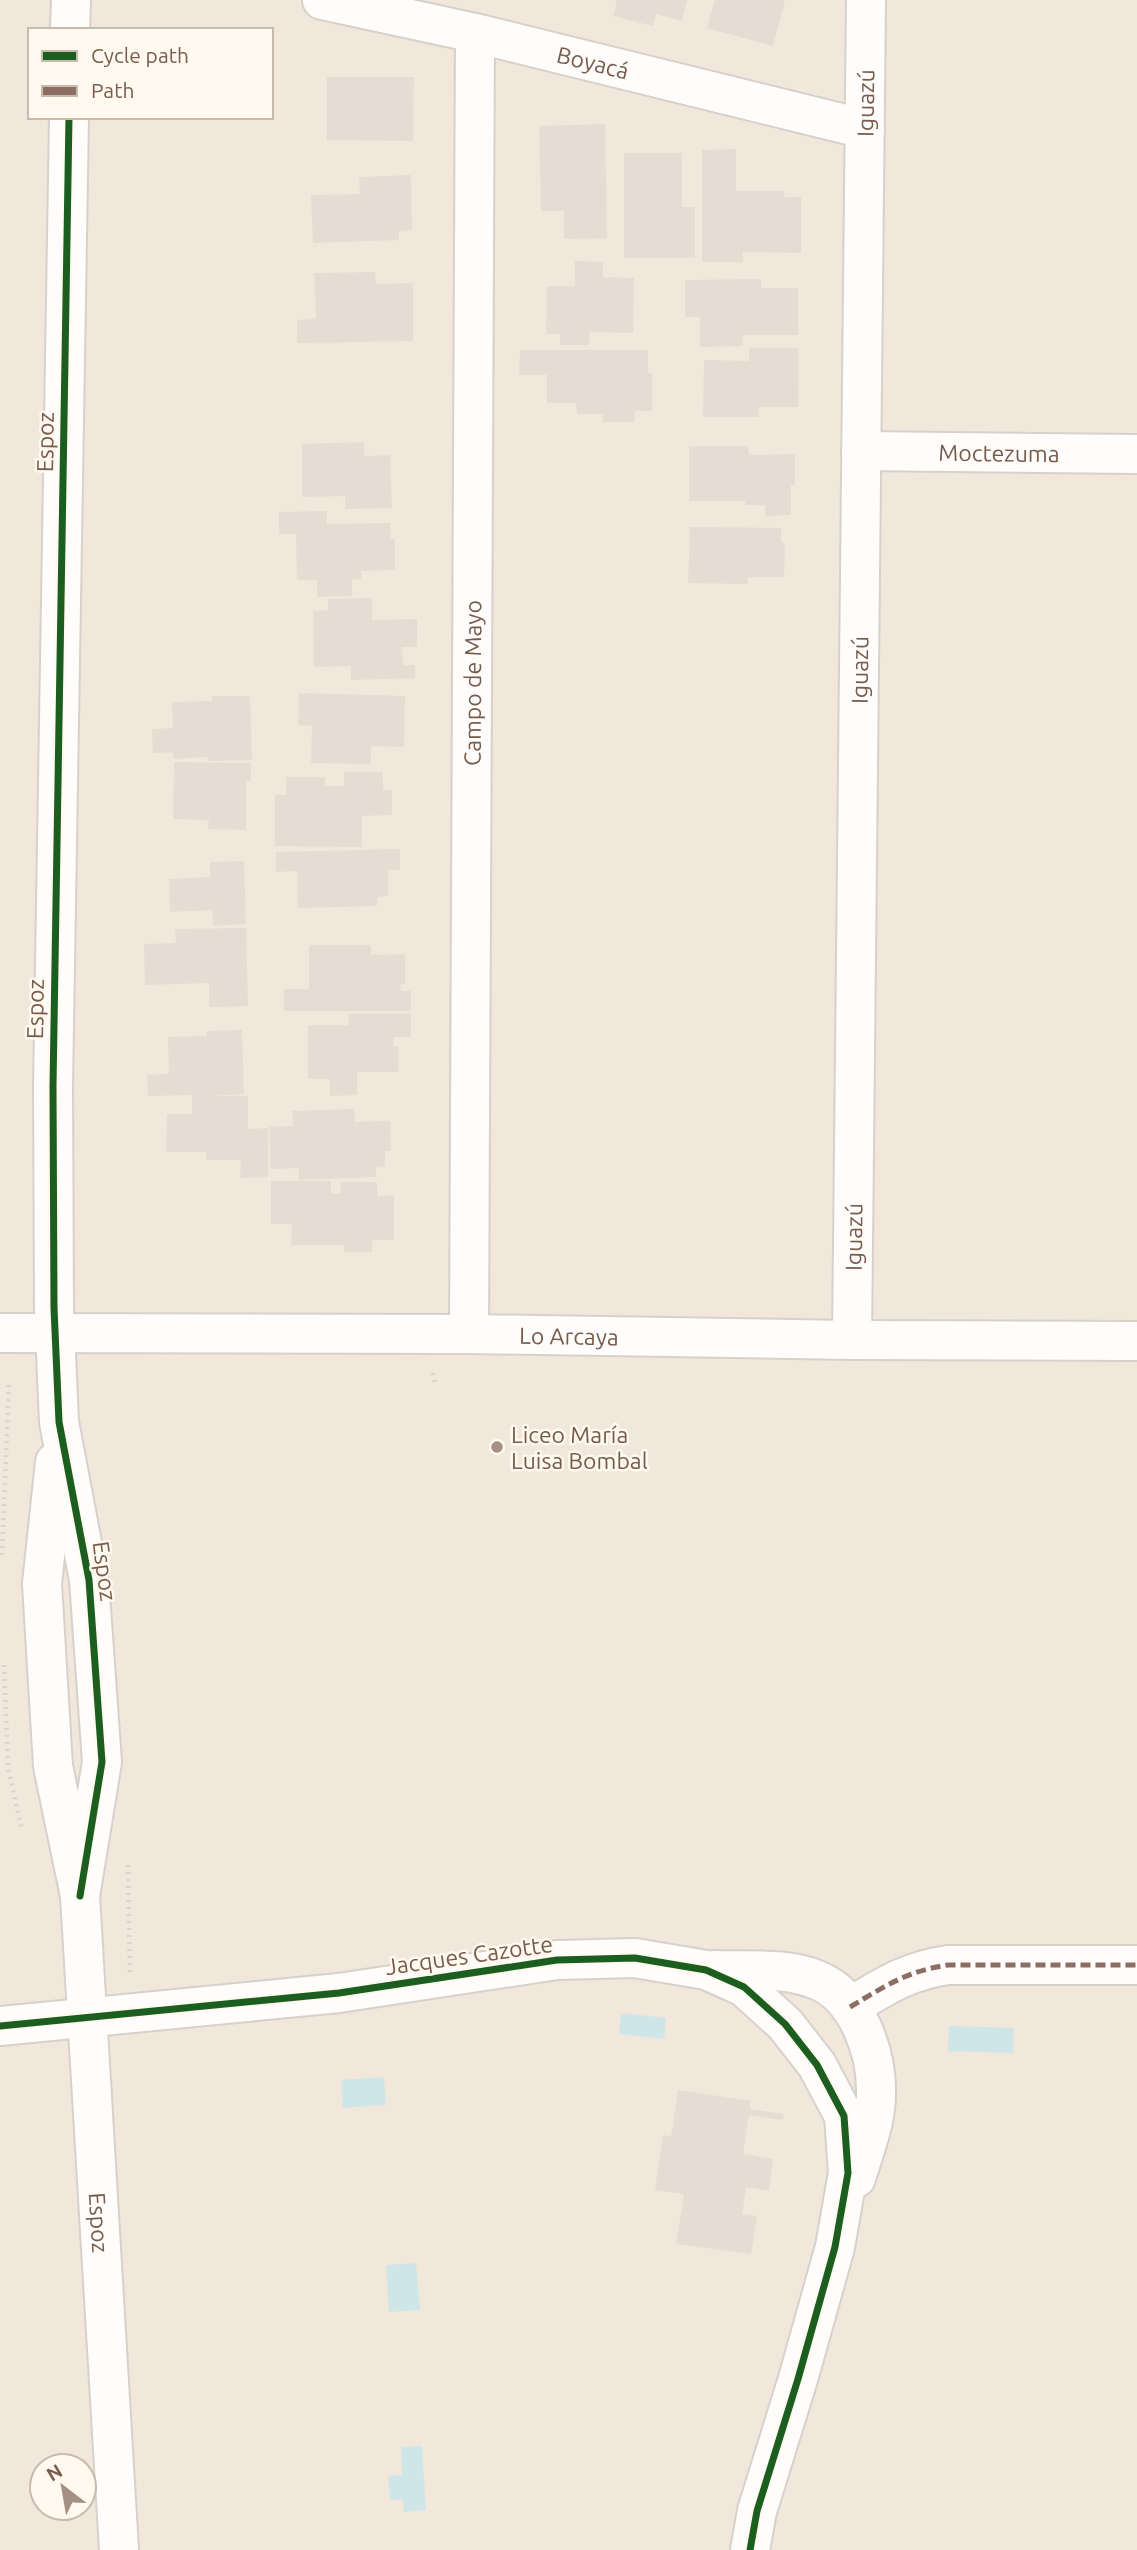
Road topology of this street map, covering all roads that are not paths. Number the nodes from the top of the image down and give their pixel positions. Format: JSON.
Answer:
{"nodes":[{"id":1,"x":71,"y":0,"type":"edge"},
{"id":2,"x":321,"y":0,"type":"edge"},
{"id":3,"x":866,"y":0,"type":"edge"},
{"id":4,"x":71,"y":28,"type":"edge"},
{"id":5,"x":475,"y":33,"type":"junction"},
{"id":6,"x":69,"y":119,"type":"edge"},
{"id":7,"x":864,"y":129,"type":"junction"},
{"id":8,"x":861,"y":451,"type":"junction"},
{"id":9,"x":1137,"y":454,"type":"edge"},
{"id":10,"x":0,"y":1333,"type":"edge"},
{"id":11,"x":54,"y":1333,"type":"junction"},
{"id":12,"x":469,"y":1334,"type":"junction"},
{"id":13,"x":852,"y":1340,"type":"junction"},
{"id":14,"x":1137,"y":1341,"type":"edge"},
{"id":15,"x":1137,"y":1965,"type":"edge"},
{"id":16,"x":706,"y":1970,"type":"junction"},
{"id":17,"x":850,"y":2007,"type":"junction"},
{"id":18,"x":88,"y":2018,"type":"junction"},
{"id":19,"x":0,"y":2026,"type":"edge"},
{"id":20,"x":835,"y":2247,"type":"junction"},
{"id":21,"x":119,"y":2550,"type":"edge"},
{"id":22,"x":750,"y":2550,"type":"edge"}],
"edges":[{"from":1,"to":4,"type":"street"},
{"from":2,"to":5,"type":"street","name":"Boyacá"},
{"from":3,"to":7,"type":"street","name":"Iguazú"},
{"from":5,"to":7,"type":"street","name":"Boyacá"},
{"from":5,"to":12,"type":"street","name":"Campo de Mayo"},
{"from":6,"to":11,"type":"street","name":"Espoz"},
{"from":7,"to":8,"type":"street","name":"Iguazú"},
{"from":8,"to":9,"type":"street","name":"Moctezuma"},
{"from":8,"to":13,"type":"street","name":"Iguazú"},
{"from":10,"to":11,"type":"street","name":"Lo Arcaya"},
{"from":11,"to":12,"type":"street","name":"Lo Arcaya"},
{"from":11,"to":18,"type":"street","name":"Espoz"},
{"from":12,"to":13,"type":"street","name":"Lo Arcaya"},
{"from":13,"to":14,"type":"street","name":"Lo Arcaya"},
{"from":15,"to":17,"type":"street"},
{"from":16,"to":17,"type":"street","name":"Jacques Cazotte"},
{"from":16,"to":18,"type":"street","name":"Jacques Cazotte"},
{"from":16,"to":20,"type":"street","name":"Jacques Cazotte"},
{"from":17,"to":20,"type":"street","name":"Jacques Cazotte"},
{"from":18,"to":19,"type":"street","name":"Jacques Cazotte"},
{"from":18,"to":21,"type":"street","name":"Espoz"},
{"from":20,"to":22,"type":"street","name":"Jacques Cazotte"}]}
